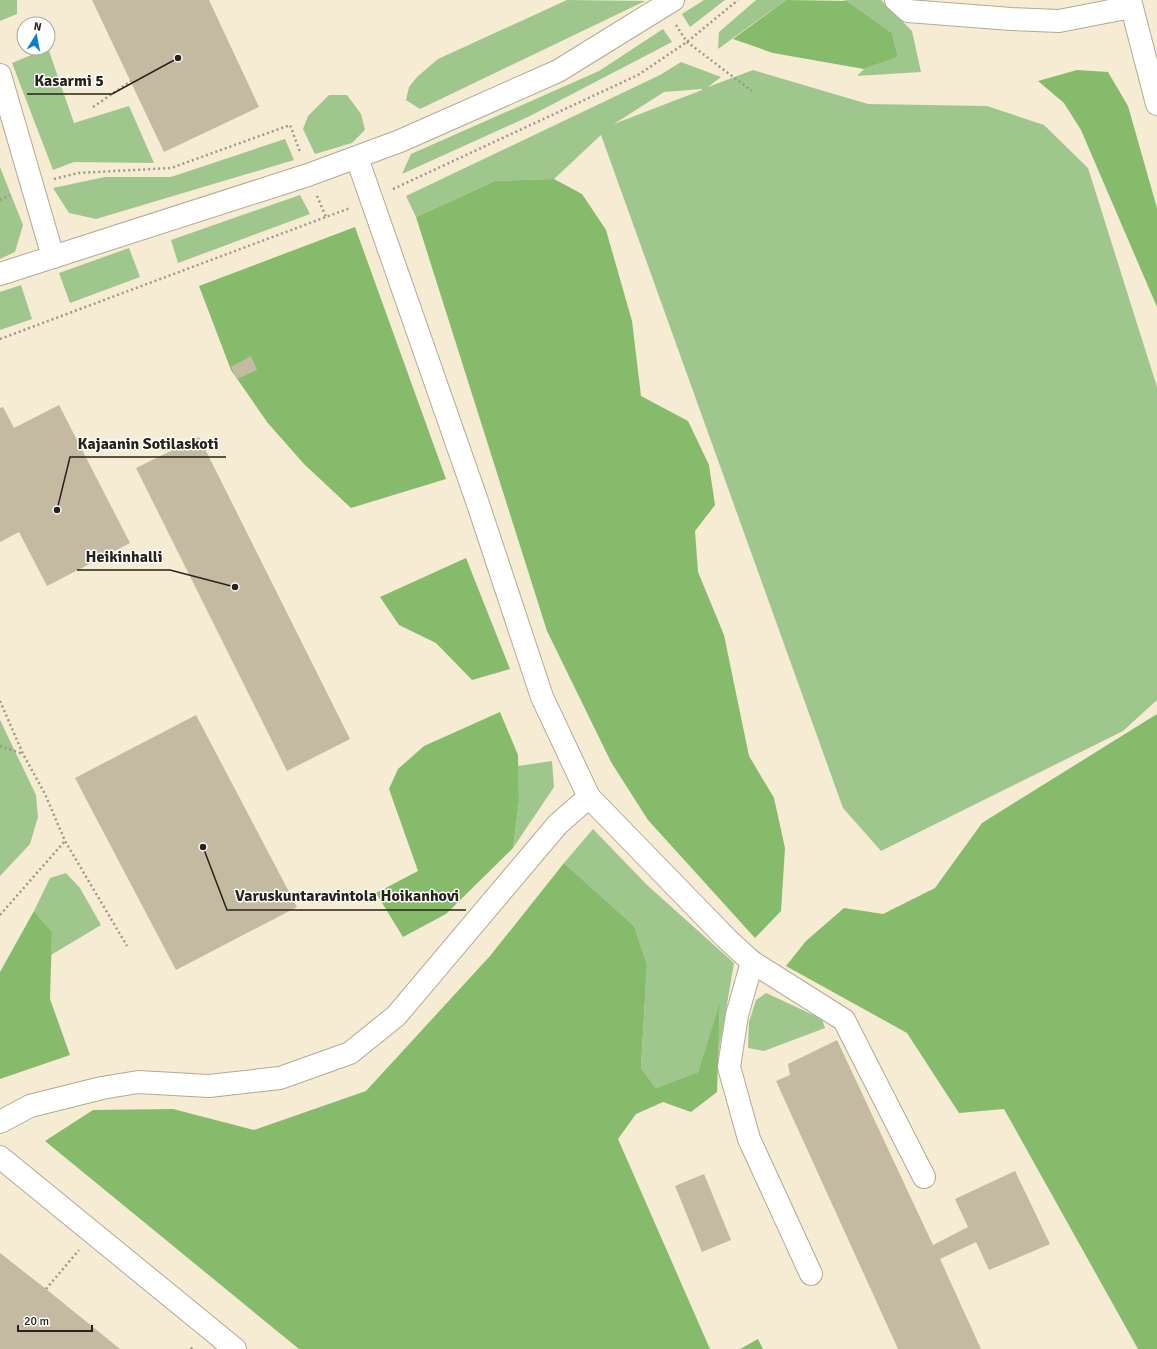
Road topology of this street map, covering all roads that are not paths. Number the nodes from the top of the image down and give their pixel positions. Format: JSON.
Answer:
{"nodes":[{"id":1,"x":896,"y":0,"type":"edge"},
{"id":2,"x":668,"y":3,"type":"edge"},
{"id":3,"x":1130,"y":4,"type":"edge"},
{"id":4,"x":0,"y":75,"type":"edge"},
{"id":5,"x":1157,"y":104,"type":"edge"},
{"id":6,"x":356,"y":158,"type":"junction"},
{"id":7,"x":53,"y":257,"type":"junction"},
{"id":8,"x":0,"y":274,"type":"edge"},
{"id":9,"x":589,"y":797,"type":"junction"},
{"id":10,"x":752,"y":962,"type":"junction"},
{"id":11,"x":0,"y":1122,"type":"edge"},
{"id":12,"x":0,"y":1157,"type":"edge"},
{"id":13,"x":924,"y":1177,"type":"dead end"},
{"id":14,"x":811,"y":1274,"type":"dead end"},
{"id":15,"x":235,"y":1349,"type":"edge"}],
"edges":[{"from":1,"to":3,"type":"street"},
{"from":2,"to":6,"type":"street"},
{"from":3,"to":5,"type":"street"},
{"from":4,"to":7,"type":"street"},
{"from":6,"to":7,"type":"street"},
{"from":6,"to":9,"type":"street"},
{"from":7,"to":8,"type":"street"},
{"from":9,"to":10,"type":"street"},
{"from":9,"to":11,"type":"street"},
{"from":10,"to":13,"type":"street"},
{"from":10,"to":14,"type":"street"},
{"from":12,"to":15,"type":"street"}]}
